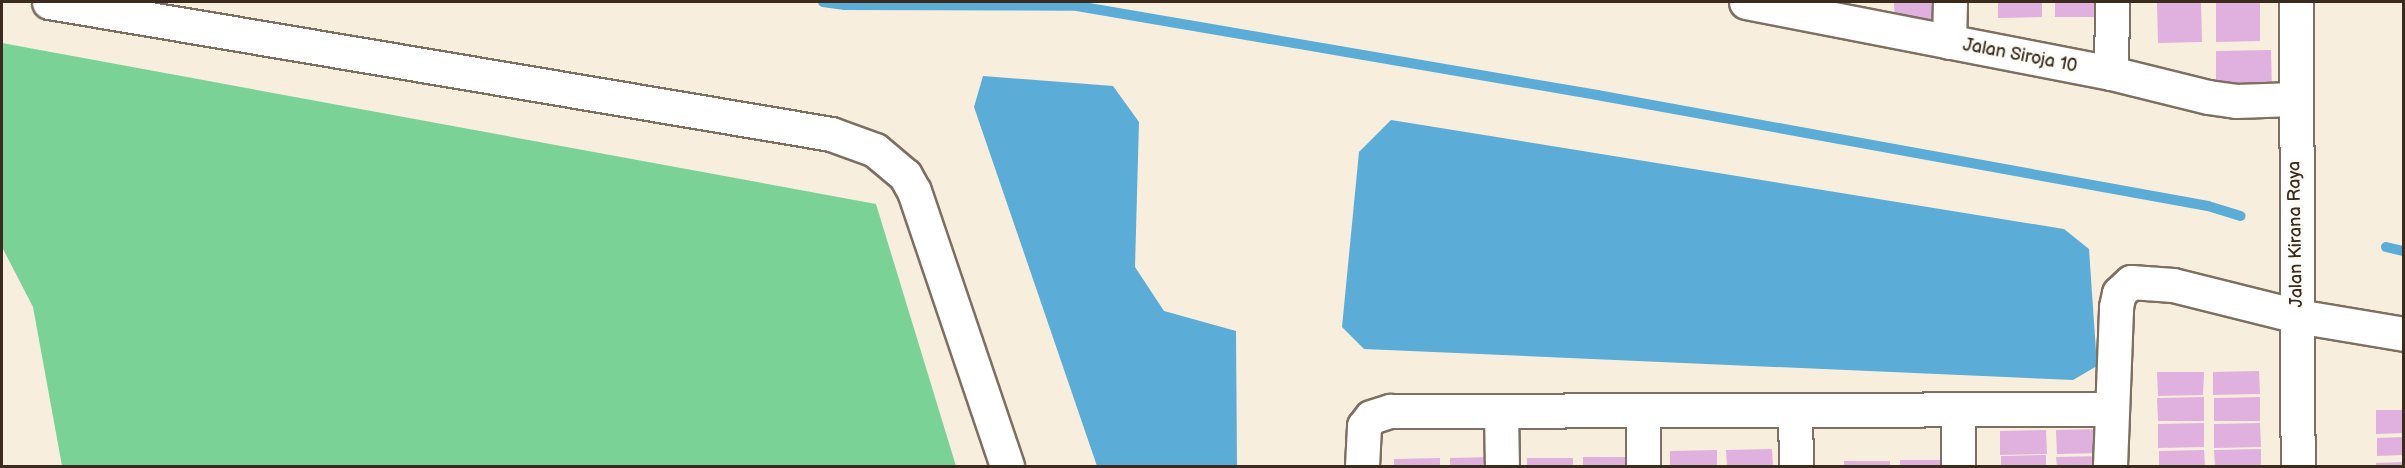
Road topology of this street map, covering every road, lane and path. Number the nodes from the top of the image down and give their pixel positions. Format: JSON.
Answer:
{"nodes":[{"id":1,"x":49,"y":2,"type":"edge"},
{"id":2,"x":1746,"y":2,"type":"edge"},
{"id":3,"x":1950,"y":2,"type":"edge"},
{"id":4,"x":2112,"y":2,"type":"edge"},
{"id":5,"x":2296,"y":2,"type":"edge"},
{"id":6,"x":1788,"y":5,"type":"edge"},
{"id":7,"x":1949,"y":42,"type":"junction"},
{"id":8,"x":2111,"y":73,"type":"junction"},
{"id":9,"x":2294,"y":99,"type":"junction"},
{"id":10,"x":2297,"y":316,"type":"junction"},
{"id":11,"x":2403,"y":334,"type":"edge"},
{"id":12,"x":1958,"y":409,"type":"junction"},
{"id":13,"x":2109,"y":409,"type":"junction"},
{"id":14,"x":1795,"y":410,"type":"junction"},
{"id":15,"x":1501,"y":411,"type":"junction"},
{"id":16,"x":1643,"y":411,"type":"junction"},
{"id":17,"x":1007,"y":466,"type":"edge"},
{"id":18,"x":1362,"y":466,"type":"edge"},
{"id":19,"x":1502,"y":466,"type":"edge"},
{"id":20,"x":1643,"y":466,"type":"edge"},
{"id":21,"x":1796,"y":466,"type":"edge"},
{"id":22,"x":1958,"y":466,"type":"edge"},
{"id":23,"x":2110,"y":466,"type":"edge"},
{"id":24,"x":2298,"y":466,"type":"edge"}],
"edges":[{"from":1,"to":17,"type":"street"},
{"from":2,"to":6,"type":"street","name":"Jalan Siroja 10"},
{"from":3,"to":7,"type":"street"},
{"from":4,"to":8,"type":"street"},
{"from":5,"to":9,"type":"street","name":"Jalan Kirana Raya"},
{"from":6,"to":7,"type":"street","name":"Jalan Siroja 10"},
{"from":7,"to":8,"type":"street","name":"Jalan Siroja 10"},
{"from":8,"to":9,"type":"street","name":"Jalan Siroja 10"},
{"from":9,"to":10,"type":"street","name":"Jalan Kirana Raya"},
{"from":10,"to":11,"type":"street"},
{"from":10,"to":13,"type":"street"},
{"from":10,"to":24,"type":"street","name":"Jalan Kirana Raya"},
{"from":12,"to":13,"type":"street"},
{"from":12,"to":14,"type":"street"},
{"from":12,"to":22,"type":"street"},
{"from":13,"to":23,"type":"street"},
{"from":14,"to":16,"type":"street"},
{"from":14,"to":21,"type":"street"},
{"from":15,"to":16,"type":"street"},
{"from":15,"to":18,"type":"street"},
{"from":15,"to":19,"type":"street"},
{"from":16,"to":20,"type":"street"}]}
